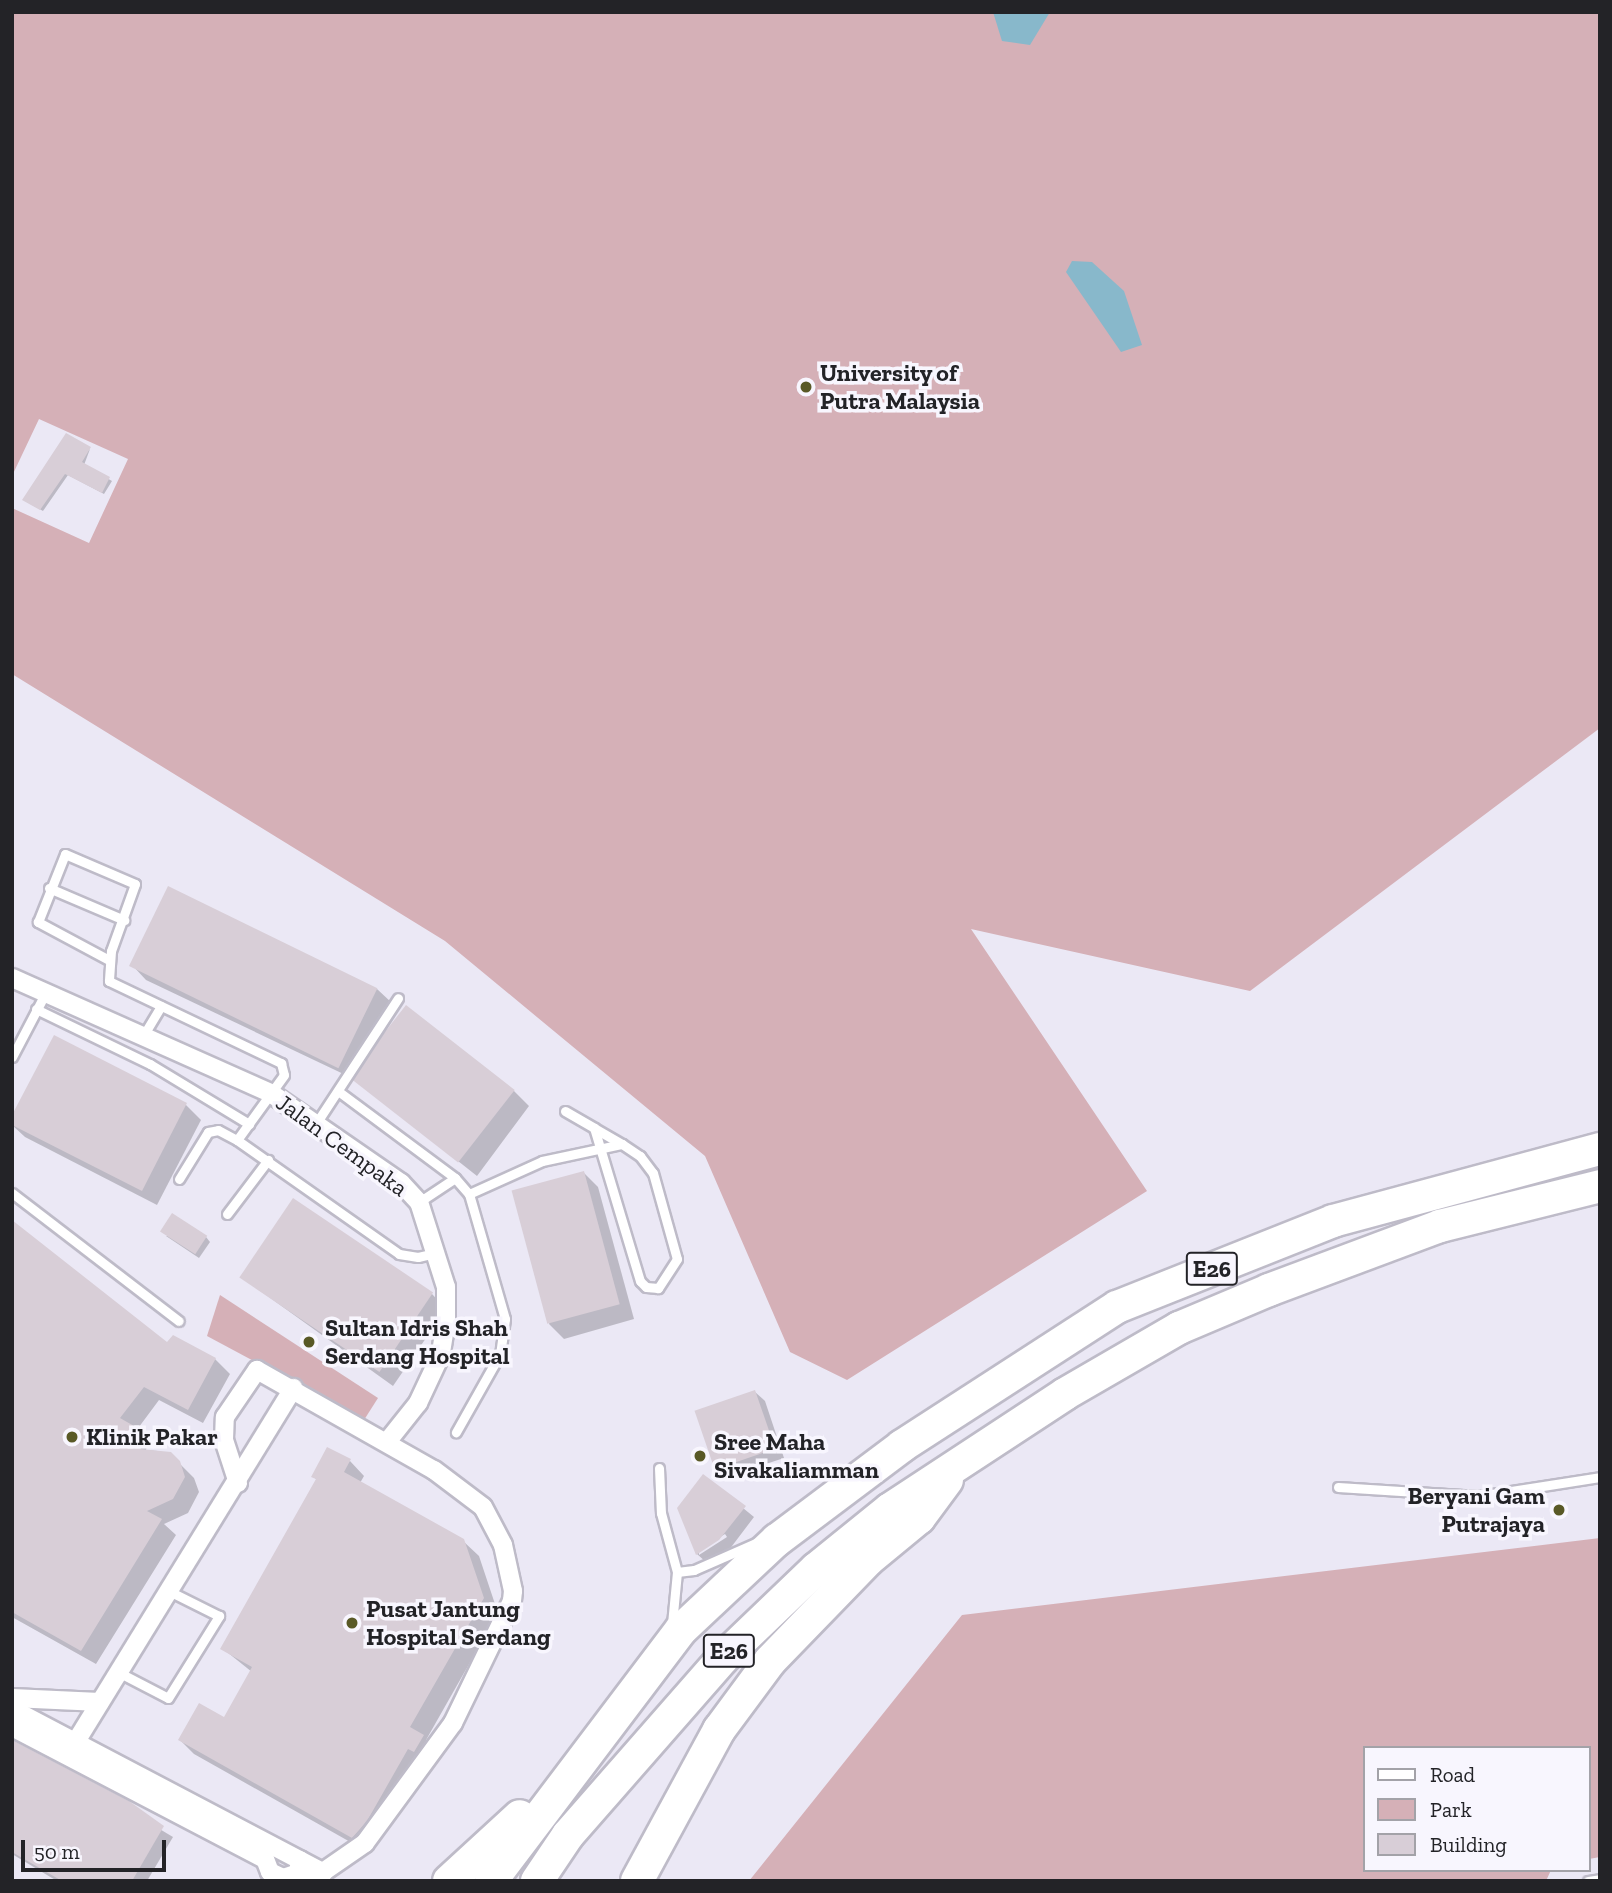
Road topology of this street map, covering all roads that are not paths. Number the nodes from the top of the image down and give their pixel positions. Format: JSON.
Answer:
{"nodes":[{"id":1,"x":49,"y":888,"type":"junction"},
{"id":2,"x":124,"y":920,"type":"junction"},
{"id":3,"x":109,"y":960,"type":"junction"},
{"id":4,"x":12,"y":978,"type":"edge"},
{"id":5,"x":46,"y":992,"type":"junction"},
{"id":6,"x":398,"y":998,"type":"dead end"},
{"id":7,"x":161,"y":1006,"type":"junction"},
{"id":8,"x":36,"y":1009,"type":"junction"},
{"id":9,"x":143,"y":1036,"type":"junction"},
{"id":10,"x":12,"y":1057,"type":"edge"},
{"id":11,"x":338,"y":1091,"type":"junction"},
{"id":12,"x":272,"y":1094,"type":"junction"},
{"id":13,"x":565,"y":1111,"type":"dead end"},
{"id":14,"x":317,"y":1122,"type":"junction"},
{"id":15,"x":249,"y":1124,"type":"junction"},
{"id":16,"x":594,"y":1128,"type":"junction"},
{"id":17,"x":237,"y":1140,"type":"junction"},
{"id":18,"x":622,"y":1144,"type":"junction"},
{"id":19,"x":601,"y":1148,"type":"junction"},
{"id":20,"x":1600,"y":1149,"type":"edge"},
{"id":21,"x":268,"y":1160,"type":"junction"},
{"id":22,"x":455,"y":1178,"type":"junction"},
{"id":23,"x":179,"y":1179,"type":"dead end"},
{"id":24,"x":1592,"y":1190,"type":"edge"},
{"id":25,"x":12,"y":1193,"type":"edge"},
{"id":26,"x":469,"y":1194,"type":"junction"},
{"id":27,"x":419,"y":1202,"type":"junction"},
{"id":28,"x":227,"y":1214,"type":"dead end"},
{"id":29,"x":435,"y":1253,"type":"junction"},
{"id":30,"x":179,"y":1321,"type":"dead end"},
{"id":31,"x":293,"y":1388,"type":"junction"},
{"id":32,"x":456,"y":1433,"type":"dead end"},
{"id":33,"x":387,"y":1442,"type":"junction"},
{"id":34,"x":961,"y":1462,"type":"junction"},
{"id":35,"x":659,"y":1468,"type":"dead end"},
{"id":36,"x":1600,"y":1477,"type":"edge"},
{"id":37,"x":238,"y":1483,"type":"junction"},
{"id":38,"x":1338,"y":1488,"type":"dead end"},
{"id":39,"x":777,"y":1541,"type":"junction"},
{"id":40,"x":677,"y":1572,"type":"junction"},
{"id":41,"x":169,"y":1591,"type":"junction"},
{"id":42,"x":657,"y":1661,"type":"junction"},
{"id":43,"x":118,"y":1672,"type":"junction"},
{"id":44,"x":12,"y":1698,"type":"edge"},
{"id":45,"x":100,"y":1702,"type":"junction"},
{"id":46,"x":12,"y":1709,"type":"edge"},
{"id":47,"x":12,"y":1727,"type":"edge"},
{"id":48,"x":75,"y":1742,"type":"junction"},
{"id":49,"x":577,"y":1763,"type":"junction"},
{"id":50,"x":300,"y":1860,"type":"junction"},
{"id":51,"x":317,"y":1877,"type":"edge"},
{"id":52,"x":1600,"y":1879,"type":"edge"},
{"id":53,"x":449,"y":1881,"type":"edge"},
{"id":54,"x":491,"y":1881,"type":"edge"},
{"id":55,"x":537,"y":1881,"type":"edge"},
{"id":56,"x":637,"y":1881,"type":"edge"},
{"id":57,"x":1588,"y":1881,"type":"edge"}],
"edges":[{"from":1,"to":2,"type":"lane"},
{"from":1,"to":2,"type":"lane"},
{"from":1,"to":3,"type":"lane"},
{"from":2,"to":3,"type":"lane"},
{"from":3,"to":7,"type":"lane"},
{"from":4,"to":5,"type":"street","name":"Jalan Cempaka"},
{"from":5,"to":8,"type":"lane"},
{"from":5,"to":9,"type":"street","name":"Jalan Cempaka"},
{"from":6,"to":11,"type":"lane"},
{"from":7,"to":9,"type":"lane"},
{"from":7,"to":12,"type":"lane"},
{"from":8,"to":10,"type":"lane"},
{"from":8,"to":15,"type":"lane"},
{"from":9,"to":12,"type":"street","name":"Jalan Cempaka"},
{"from":11,"to":14,"type":"lane"},
{"from":11,"to":22,"type":"lane"},
{"from":12,"to":14,"type":"street","name":"Jalan Cempaka"},
{"from":12,"to":15,"type":"lane"},
{"from":13,"to":16,"type":"lane"},
{"from":14,"to":27,"type":"street","name":"Jalan Cempaka"},
{"from":15,"to":17,"type":"lane"},
{"from":16,"to":18,"type":"lane"},
{"from":16,"to":19,"type":"lane"},
{"from":17,"to":21,"type":"lane"},
{"from":17,"to":23,"type":"lane"},
{"from":18,"to":19,"type":"lane"},
{"from":18,"to":19,"type":"lane"},
{"from":19,"to":26,"type":"lane"},
{"from":20,"to":39,"type":"highway","number":"E26"},
{"from":21,"to":28,"type":"lane"},
{"from":21,"to":29,"type":"lane"},
{"from":22,"to":26,"type":"lane"},
{"from":22,"to":27,"type":"lane"},
{"from":24,"to":34,"type":"highway","number":"E26"},
{"from":25,"to":30,"type":"lane"},
{"from":26,"to":32,"type":"lane"},
{"from":27,"to":29,"type":"street","name":"Jalan Cempaka"},
{"from":29,"to":33,"type":"street","name":"Jalan Cempaka"},
{"from":31,"to":33,"type":"street"},
{"from":31,"to":37,"type":"street"},
{"from":31,"to":37,"type":"street"},
{"from":33,"to":51,"type":"street"},
{"from":34,"to":55,"type":"highway","number":"E26"},
{"from":34,"to":56,"type":"highway"},
{"from":35,"to":40,"type":"lane"},
{"from":36,"to":38,"type":"lane"},
{"from":37,"to":41,"type":"street"},
{"from":39,"to":40,"type":"lane"},
{"from":39,"to":42,"type":"highway","number":"E26"},
{"from":40,"to":42,"type":"lane"},
{"from":41,"to":43,"type":"street"},
{"from":41,"to":43,"type":"lane"},
{"from":42,"to":49,"type":"highway","number":"E26"},
{"from":43,"to":45,"type":"street"},
{"from":44,"to":45,"type":"street"},
{"from":45,"to":48,"type":"street"},
{"from":46,"to":48,"type":"street"},
{"from":47,"to":50,"type":"street"},
{"from":48,"to":50,"type":"street"},
{"from":49,"to":53,"type":"highway"},
{"from":49,"to":54,"type":"highway","number":"E26"},
{"from":50,"to":51,"type":"street"},
{"from":52,"to":57,"type":"lane"}]}
